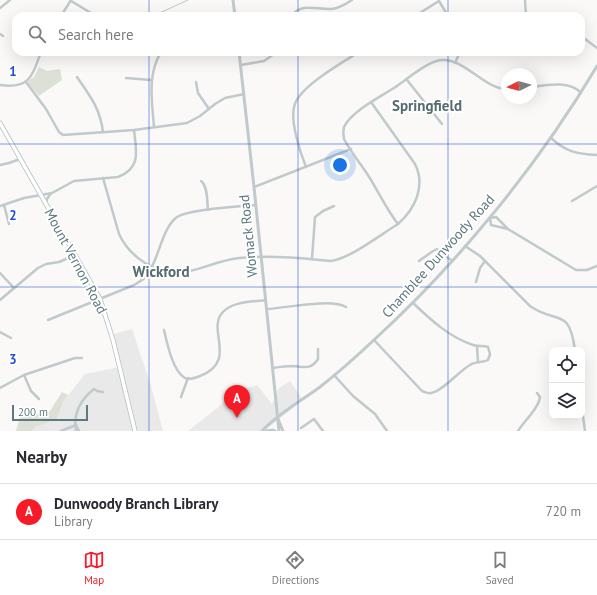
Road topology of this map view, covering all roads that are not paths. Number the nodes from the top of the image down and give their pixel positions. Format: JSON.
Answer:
{"nodes":[{"id":1,"x":10,"y":0,"type":"edge"},
{"id":2,"x":233,"y":0,"type":"edge"},
{"id":3,"x":352,"y":0,"type":"edge"},
{"id":4,"x":439,"y":0,"type":"edge"},
{"id":5,"x":525,"y":0,"type":"edge"},
{"id":6,"x":5,"y":1,"type":"edge"},
{"id":7,"x":71,"y":1,"type":"edge"},
{"id":8,"x":0,"y":8,"type":"edge"},
{"id":9,"x":64,"y":12,"type":"edge"},
{"id":10,"x":89,"y":12,"type":"edge"},
{"id":11,"x":234,"y":12,"type":"edge"},
{"id":12,"x":295,"y":12,"type":"edge"},
{"id":13,"x":421,"y":12,"type":"edge"},
{"id":14,"x":446,"y":12,"type":"edge"},
{"id":15,"x":526,"y":12,"type":"edge"},
{"id":16,"x":585,"y":39,"type":"edge"},
{"id":17,"x":597,"y":48,"type":"edge"},
{"id":18,"x":40,"y":56,"type":"edge"},
{"id":19,"x":160,"y":56,"type":"edge"},
{"id":20,"x":240,"y":56,"type":"edge"},
{"id":21,"x":271,"y":56,"type":"edge"},
{"id":22,"x":353,"y":56,"type":"edge"},
{"id":23,"x":458,"y":56,"type":"edge"},
{"id":24,"x":454,"y":63,"type":"junction"},
{"id":25,"x":241,"y":65,"type":"junction"},
{"id":26,"x":597,"y":66,"type":"edge"},
{"id":27,"x":77,"y":77,"type":"dead end"},
{"id":28,"x":126,"y":78,"type":"dead end"},
{"id":29,"x":151,"y":80,"type":"junction"},
{"id":30,"x":407,"y":80,"type":"junction"},
{"id":31,"x":26,"y":82,"type":"junction"},
{"id":32,"x":196,"y":82,"type":"dead end"},
{"id":33,"x":0,"y":85,"type":"edge"},
{"id":34,"x":537,"y":87,"type":"edge"},
{"id":35,"x":501,"y":89,"type":"edge"},
{"id":36,"x":581,"y":93,"type":"junction"},
{"id":37,"x":244,"y":94,"type":"junction"},
{"id":38,"x":371,"y":102,"type":"junction"},
{"id":39,"x":209,"y":109,"type":"junction"},
{"id":40,"x":0,"y":123,"type":"edge"},
{"id":41,"x":442,"y":124,"type":"dead end"},
{"id":42,"x":154,"y":127,"type":"junction"},
{"id":43,"x":134,"y":130,"type":"junction"},
{"id":44,"x":103,"y":132,"type":"junction"},
{"id":45,"x":551,"y":138,"type":"junction"},
{"id":46,"x":351,"y":149,"type":"junction"},
{"id":47,"x":597,"y":155,"type":"edge"},
{"id":48,"x":20,"y":159,"type":"junction"},
{"id":49,"x":0,"y":165,"type":"edge"},
{"id":50,"x":306,"y":166,"type":"junction"},
{"id":51,"x":103,"y":178,"type":"junction"},
{"id":52,"x":201,"y":181,"type":"dead end"},
{"id":53,"x":597,"y":186,"type":"edge"},
{"id":54,"x":254,"y":187,"type":"junction"},
{"id":55,"x":52,"y":193,"type":"junction"},
{"id":56,"x":40,"y":194,"type":"junction"},
{"id":57,"x":572,"y":201,"type":"dead end"},
{"id":58,"x":4,"y":205,"type":"junction"},
{"id":59,"x":46,"y":205,"type":"junction"},
{"id":60,"x":256,"y":205,"type":"junction"},
{"id":61,"x":0,"y":206,"type":"edge"},
{"id":62,"x":334,"y":206,"type":"dead end"},
{"id":63,"x":208,"y":210,"type":"junction"},
{"id":64,"x":490,"y":218,"type":"junction"},
{"id":65,"x":8,"y":224,"type":"dead end"},
{"id":66,"x":398,"y":224,"type":"junction"},
{"id":67,"x":508,"y":229,"type":"junction"},
{"id":68,"x":465,"y":246,"type":"junction"},
{"id":69,"x":74,"y":255,"type":"junction"},
{"id":70,"x":261,"y":256,"type":"junction"},
{"id":71,"x":312,"y":259,"type":"junction"},
{"id":72,"x":419,"y":261,"type":"dead end"},
{"id":73,"x":452,"y":261,"type":"junction"},
{"id":74,"x":485,"y":261,"type":"junction"},
{"id":75,"x":597,"y":266,"type":"edge"},
{"id":76,"x":152,"y":267,"type":"junction"},
{"id":77,"x":0,"y":273,"type":"edge"},
{"id":78,"x":476,"y":282,"type":"dead end"},
{"id":79,"x":14,"y":288,"type":"junction"},
{"id":80,"x":101,"y":299,"type":"junction"},
{"id":81,"x":0,"y":300,"type":"edge"},
{"id":82,"x":266,"y":300,"type":"junction"},
{"id":83,"x":413,"y":303,"type":"junction"},
{"id":84,"x":346,"y":307,"type":"dead end"},
{"id":85,"x":267,"y":309,"type":"junction"},
{"id":86,"x":48,"y":320,"type":"dead end"},
{"id":87,"x":164,"y":330,"type":"dead end"},
{"id":88,"x":0,"y":332,"type":"edge"},
{"id":89,"x":11,"y":338,"type":"dead end"},
{"id":90,"x":374,"y":340,"type":"junction"},
{"id":91,"x":477,"y":346,"type":"junction"},
{"id":92,"x":575,"y":347,"type":"edge"},
{"id":93,"x":318,"y":349,"type":"dead end"},
{"id":94,"x":82,"y":358,"type":"dead end"},
{"id":95,"x":478,"y":362,"type":"junction"},
{"id":96,"x":273,"y":368,"type":"junction"},
{"id":97,"x":24,"y":375,"type":"junction"},
{"id":98,"x":334,"y":375,"type":"junction"},
{"id":99,"x":188,"y":378,"type":"junction"},
{"id":100,"x":0,"y":388,"type":"edge"},
{"id":101,"x":103,"y":392,"type":"dead end"},
{"id":102,"x":537,"y":393,"type":"dead end"},
{"id":103,"x":181,"y":397,"type":"dead end"},
{"id":104,"x":39,"y":399,"type":"dead end"},
{"id":105,"x":278,"y":417,"type":"junction"},
{"id":106,"x":583,"y":419,"type":"edge"},
{"id":107,"x":76,"y":425,"type":"junction"},
{"id":108,"x":301,"y":428,"type":"dead end"},
{"id":109,"x":61,"y":431,"type":"edge"},
{"id":110,"x":78,"y":431,"type":"edge"},
{"id":111,"x":134,"y":431,"type":"edge"},
{"id":112,"x":262,"y":431,"type":"edge"},
{"id":113,"x":266,"y":431,"type":"edge"},
{"id":114,"x":275,"y":431,"type":"edge"},
{"id":115,"x":279,"y":431,"type":"edge"},
{"id":116,"x":282,"y":431,"type":"edge"},
{"id":117,"x":323,"y":431,"type":"edge"},
{"id":118,"x":387,"y":431,"type":"edge"},
{"id":119,"x":518,"y":431,"type":"edge"},
{"id":120,"x":585,"y":431,"type":"edge"}],
"edges":[{"from":1,"to":6,"type":"street"},
{"from":2,"to":11,"type":"street"},
{"from":3,"to":12,"type":"street"},
{"from":4,"to":13,"type":"street"},
{"from":4,"to":14,"type":"street"},
{"from":5,"to":15,"type":"street"},
{"from":6,"to":8,"type":"street"},
{"from":7,"to":9,"type":"street"},
{"from":7,"to":10,"type":"street"},
{"from":16,"to":17,"type":"street"},
{"from":18,"to":31,"type":"street"},
{"from":19,"to":29,"type":"street"},
{"from":20,"to":25,"type":"street","name":"Womack Road"},
{"from":21,"to":25,"type":"street"},
{"from":22,"to":50,"type":"street"},
{"from":23,"to":24,"type":"street"},
{"from":24,"to":30,"type":"street"},
{"from":24,"to":35,"type":"street"},
{"from":25,"to":37,"type":"street","name":"Womack Road"},
{"from":26,"to":36,"type":"street","name":"Chamblee Dunwoody Road"},
{"from":27,"to":44,"type":"street"},
{"from":28,"to":29,"type":"street"},
{"from":29,"to":42,"type":"street"},
{"from":30,"to":38,"type":"street"},
{"from":30,"to":41,"type":"street"},
{"from":31,"to":33,"type":"street"},
{"from":31,"to":44,"type":"street"},
{"from":32,"to":39,"type":"street"},
{"from":34,"to":36,"type":"street"},
{"from":36,"to":45,"type":"street","name":"Chamblee Dunwoody Road"},
{"from":37,"to":39,"type":"street"},
{"from":37,"to":54,"type":"street","name":"Womack Road"},
{"from":38,"to":46,"type":"street"},
{"from":38,"to":66,"type":"street"},
{"from":39,"to":42,"type":"street"},
{"from":40,"to":48,"type":"main road","name":"Mount Vernon Road"},
{"from":42,"to":43,"type":"street"},
{"from":43,"to":44,"type":"street"},
{"from":43,"to":51,"type":"street"},
{"from":45,"to":47,"type":"street"},
{"from":45,"to":64,"type":"street","name":"Chamblee Dunwoody Road"},
{"from":46,"to":50,"type":"street"},
{"from":46,"to":66,"type":"street"},
{"from":48,"to":49,"type":"street"},
{"from":48,"to":56,"type":"main road","name":"Mount Vernon Road"},
{"from":50,"to":54,"type":"street"},
{"from":51,"to":55,"type":"street"},
{"from":51,"to":76,"type":"street"},
{"from":52,"to":63,"type":"street"},
{"from":53,"to":57,"type":"street"},
{"from":54,"to":60,"type":"street","name":"Womack Road"},
{"from":55,"to":56,"type":"street"},
{"from":55,"to":59,"type":"street"},
{"from":56,"to":58,"type":"street"},
{"from":56,"to":59,"type":"main road","name":"Mount Vernon Road"},
{"from":58,"to":61,"type":"street"},
{"from":58,"to":65,"type":"street"},
{"from":59,"to":69,"type":"main road","name":"Mount Vernon Road"},
{"from":60,"to":63,"type":"street"},
{"from":60,"to":70,"type":"street","name":"Womack Road"},
{"from":62,"to":71,"type":"street"},
{"from":63,"to":76,"type":"street"},
{"from":64,"to":67,"type":"street"},
{"from":64,"to":67,"type":"street"},
{"from":64,"to":68,"type":"street","name":"Chamblee Dunwoody Road"},
{"from":66,"to":71,"type":"street"},
{"from":67,"to":75,"type":"street"},
{"from":68,"to":73,"type":"street","name":"Chamblee Dunwoody Road"},
{"from":68,"to":74,"type":"street"},
{"from":69,"to":79,"type":"street"},
{"from":69,"to":80,"type":"main road","name":"Mount Vernon Road"},
{"from":70,"to":71,"type":"street"},
{"from":70,"to":76,"type":"street"},
{"from":70,"to":82,"type":"street","name":"Womack Road"},
{"from":72,"to":73,"type":"street"},
{"from":73,"to":83,"type":"street","name":"Chamblee Dunwoody Road"},
{"from":74,"to":78,"type":"street"},
{"from":74,"to":92,"type":"street"},
{"from":76,"to":80,"type":"street"},
{"from":77,"to":79,"type":"street"},
{"from":79,"to":81,"type":"street"},
{"from":80,"to":86,"type":"street"},
{"from":80,"to":111,"type":"main road","name":"Mount Vernon Road"},
{"from":82,"to":85,"type":"street","name":"Womack Road"},
{"from":82,"to":99,"type":"street"},
{"from":83,"to":90,"type":"street","name":"Chamblee Dunwoody Road"},
{"from":83,"to":91,"type":"street"},
{"from":84,"to":85,"type":"street"},
{"from":85,"to":96,"type":"street","name":"Womack Road"},
{"from":87,"to":99,"type":"street"},
{"from":88,"to":89,"type":"street"},
{"from":90,"to":95,"type":"street"},
{"from":90,"to":98,"type":"street","name":"Chamblee Dunwoody Road"},
{"from":91,"to":95,"type":"street"},
{"from":91,"to":95,"type":"street"},
{"from":93,"to":96,"type":"street"},
{"from":94,"to":97,"type":"street"},
{"from":96,"to":105,"type":"street","name":"Womack Road"},
{"from":97,"to":100,"type":"street"},
{"from":97,"to":104,"type":"street"},
{"from":98,"to":105,"type":"street","name":"Chamblee Dunwoody Road"},
{"from":98,"to":118,"type":"street"},
{"from":99,"to":103,"type":"street"},
{"from":101,"to":107,"type":"street"},
{"from":102,"to":119,"type":"street"},
{"from":105,"to":112,"type":"street","name":"Chamblee Dunwoody Road"},
{"from":105,"to":115,"type":"street"},
{"from":105,"to":116,"type":"street"},
{"from":106,"to":120,"type":"street"},
{"from":107,"to":109,"type":"street"},
{"from":107,"to":110,"type":"street"},
{"from":108,"to":117,"type":"street"},
{"from":113,"to":114,"type":"street"}]}
